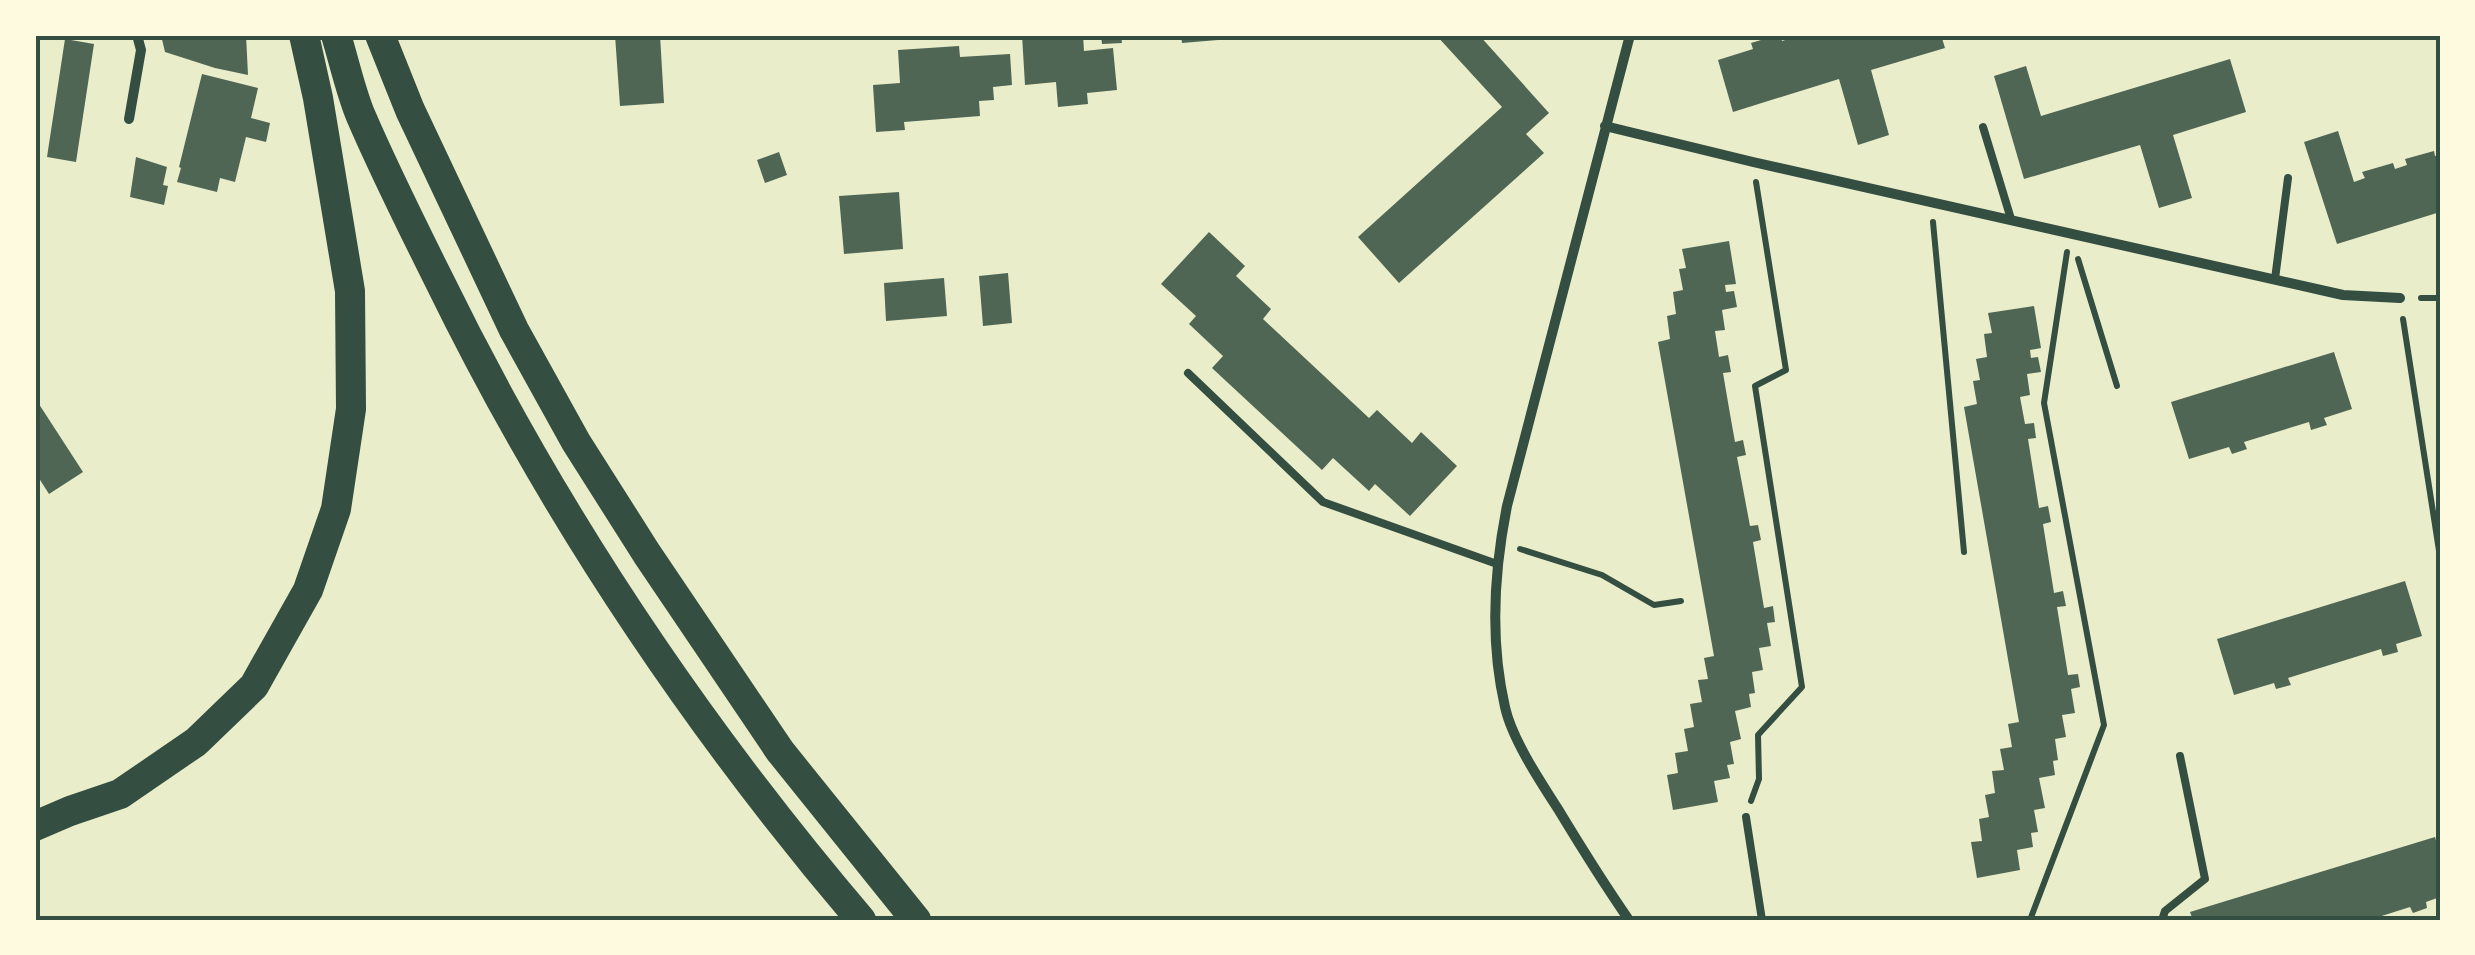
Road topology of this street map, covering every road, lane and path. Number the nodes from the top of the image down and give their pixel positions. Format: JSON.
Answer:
{"nodes":[{"id":1,"x":137,"y":35,"type":"edge"},
{"id":2,"x":304,"y":35,"type":"edge"},
{"id":3,"x":336,"y":35,"type":"edge"},
{"id":4,"x":380,"y":35,"type":"edge"},
{"id":5,"x":1630,"y":35,"type":"edge"},
{"id":6,"x":129,"y":119,"type":"dead end"},
{"id":7,"x":1606,"y":126,"type":"junction"},
{"id":8,"x":1983,"y":127,"type":"dead end"},
{"id":9,"x":1753,"y":162,"type":"junction"},
{"id":10,"x":2288,"y":178,"type":"dead end"},
{"id":11,"x":1931,"y":201,"type":"junction"},
{"id":12,"x":2011,"y":219,"type":"junction"},
{"id":13,"x":2070,"y":232,"type":"junction"},
{"id":14,"x":2275,"y":280,"type":"junction"},
{"id":15,"x":2400,"y":298,"type":"junction"},
{"id":16,"x":2440,"y":298,"type":"edge"},
{"id":17,"x":1188,"y":373,"type":"dead end"},
{"id":18,"x":2117,"y":386,"type":"dead end"},
{"id":19,"x":1500,"y":543,"type":"junction"},
{"id":20,"x":1964,"y":552,"type":"dead end"},
{"id":21,"x":2440,"y":558,"type":"edge"},
{"id":22,"x":1497,"y":564,"type":"junction"},
{"id":23,"x":1681,"y":601,"type":"dead end"},
{"id":24,"x":2180,"y":756,"type":"dead end"},
{"id":25,"x":1746,"y":816,"type":"joint"},
{"id":26,"x":35,"y":826,"type":"edge"},
{"id":27,"x":861,"y":920,"type":"edge"},
{"id":28,"x":916,"y":920,"type":"edge"},
{"id":29,"x":1629,"y":920,"type":"edge"},
{"id":30,"x":1762,"y":920,"type":"edge"},
{"id":31,"x":2030,"y":920,"type":"edge"},
{"id":32,"x":2162,"y":920,"type":"edge"}],
"edges":[{"from":1,"to":6,"type":"street"},
{"from":2,"to":26,"type":"highway"},
{"from":3,"to":27,"type":"highway"},
{"from":4,"to":28,"type":"highway"},
{"from":5,"to":7,"type":"street"},
{"from":7,"to":9,"type":"street"},
{"from":7,"to":19,"type":"street"},
{"from":8,"to":12,"type":"lane"},
{"from":9,"to":11,"type":"street"},
{"from":9,"to":25,"type":"path"},
{"from":10,"to":14,"type":"lane"},
{"from":11,"to":12,"type":"street"},
{"from":11,"to":20,"type":"path"},
{"from":12,"to":13,"type":"street"},
{"from":13,"to":14,"type":"street"},
{"from":13,"to":18,"type":"path"},
{"from":13,"to":31,"type":"path"},
{"from":14,"to":15,"type":"street"},
{"from":15,"to":16,"type":"path"},
{"from":15,"to":21,"type":"path"},
{"from":17,"to":22,"type":"lane"},
{"from":19,"to":22,"type":"street"},
{"from":19,"to":23,"type":"path"},
{"from":22,"to":29,"type":"street"},
{"from":24,"to":32,"type":"lane"},
{"from":25,"to":30,"type":"lane"}]}
